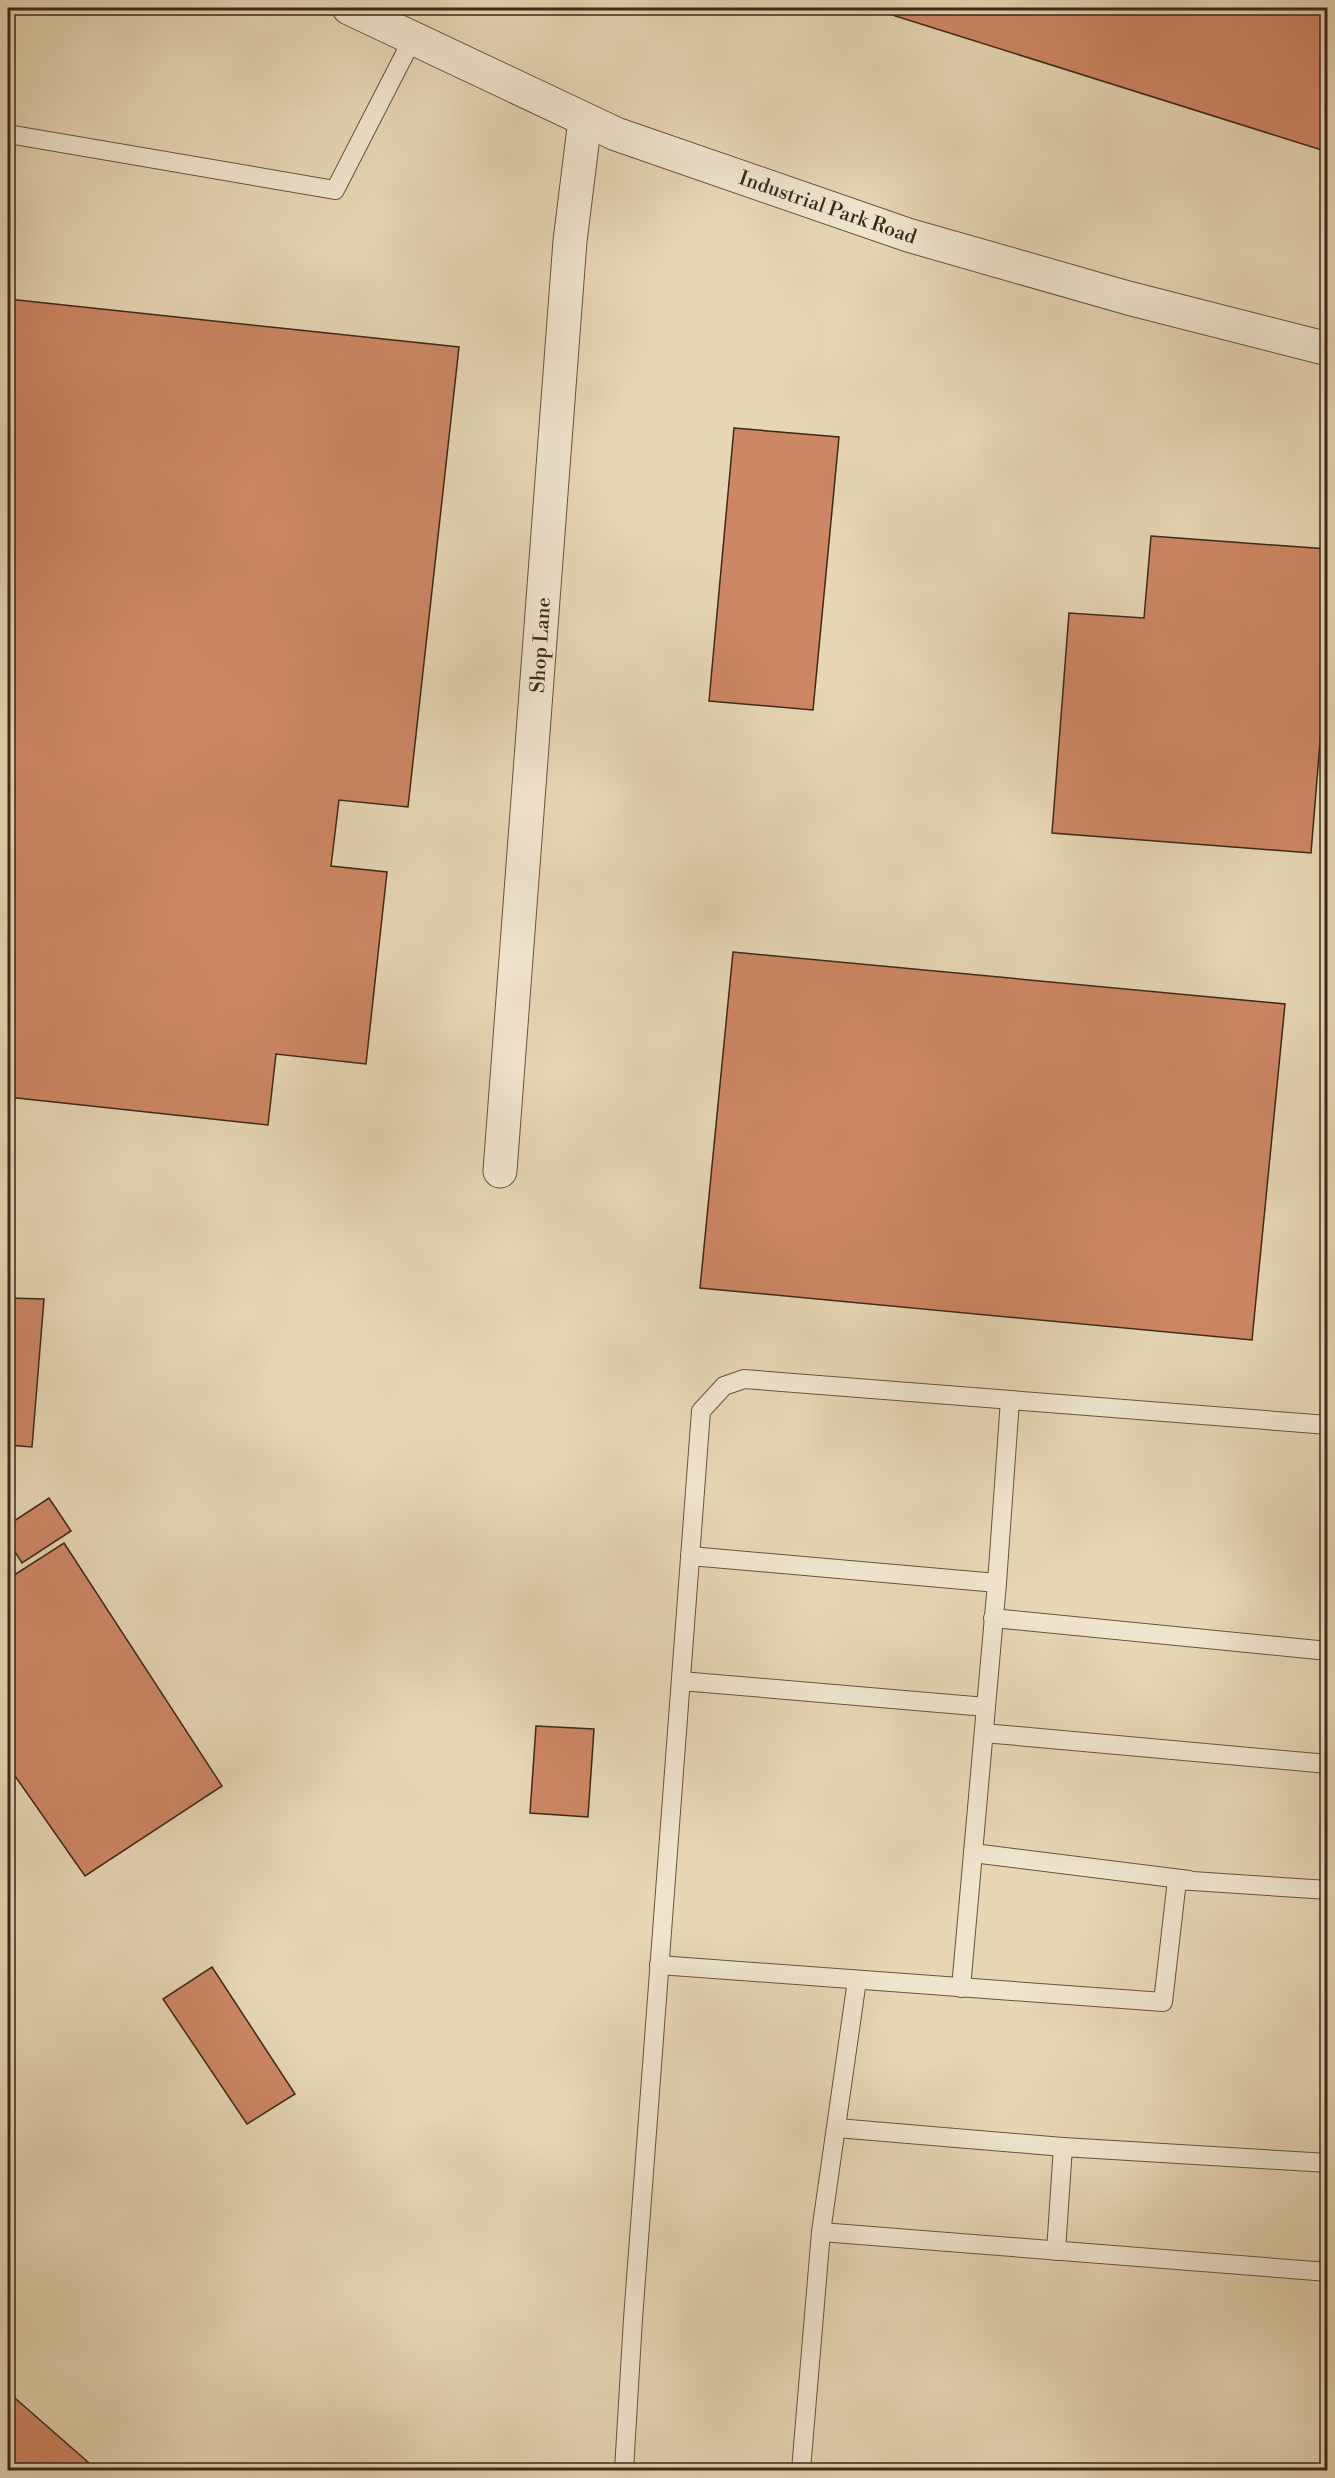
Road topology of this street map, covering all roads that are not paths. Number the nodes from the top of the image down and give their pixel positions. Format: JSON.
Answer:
{"nodes":[{"id":1,"x":349,"y":8,"type":"edge"},
{"id":2,"x":413,"y":38,"type":"junction"},
{"id":3,"x":585,"y":120,"type":"junction"},
{"id":4,"x":8,"y":134,"type":"edge"},
{"id":5,"x":1328,"y":349,"type":"edge"},
{"id":6,"x":500,"y":1171,"type":"dead end"},
{"id":7,"x":1010,"y":1400,"type":"junction"},
{"id":8,"x":1328,"y":1425,"type":"edge"},
{"id":9,"x":690,"y":1556,"type":"junction"},
{"id":10,"x":997,"y":1582,"type":"junction"},
{"id":11,"x":993,"y":1618,"type":"junction"},
{"id":12,"x":1328,"y":1651,"type":"edge"},
{"id":13,"x":681,"y":1681,"type":"junction"},
{"id":14,"x":986,"y":1707,"type":"junction"},
{"id":15,"x":984,"y":1733,"type":"junction"},
{"id":16,"x":1328,"y":1764,"type":"edge"},
{"id":17,"x":973,"y":1853,"type":"junction"},
{"id":18,"x":1189,"y":1880,"type":"junction"},
{"id":19,"x":1328,"y":1890,"type":"edge"},
{"id":20,"x":660,"y":1965,"type":"junction"},
{"id":21,"x":857,"y":1980,"type":"junction"},
{"id":22,"x":961,"y":1988,"type":"junction"},
{"id":23,"x":837,"y":2128,"type":"junction"},
{"id":24,"x":1063,"y":2147,"type":"junction"},
{"id":25,"x":1328,"y":2163,"type":"edge"},
{"id":26,"x":821,"y":2232,"type":"junction"},
{"id":27,"x":1056,"y":2251,"type":"junction"},
{"id":28,"x":1328,"y":2272,"type":"edge"},
{"id":29,"x":624,"y":2470,"type":"edge"},
{"id":30,"x":801,"y":2470,"type":"edge"}],
"edges":[{"from":1,"to":2,"type":"street","name":"Industrial Park Road"},
{"from":2,"to":3,"type":"street","name":"Industrial Park Road"},
{"from":2,"to":4,"type":"lane"},
{"from":3,"to":5,"type":"street","name":"Industrial Park Road"},
{"from":3,"to":6,"type":"street","name":"Shop Lane"},
{"from":7,"to":8,"type":"lane"},
{"from":7,"to":9,"type":"lane"},
{"from":7,"to":10,"type":"lane"},
{"from":9,"to":10,"type":"lane"},
{"from":9,"to":13,"type":"lane"},
{"from":10,"to":11,"type":"lane"},
{"from":11,"to":12,"type":"lane"},
{"from":11,"to":14,"type":"lane"},
{"from":13,"to":14,"type":"lane"},
{"from":13,"to":20,"type":"lane"},
{"from":14,"to":15,"type":"lane"},
{"from":15,"to":16,"type":"lane"},
{"from":15,"to":17,"type":"lane"},
{"from":17,"to":18,"type":"lane"},
{"from":17,"to":22,"type":"lane"},
{"from":18,"to":19,"type":"lane"},
{"from":18,"to":22,"type":"lane"},
{"from":20,"to":21,"type":"lane"},
{"from":20,"to":29,"type":"lane"},
{"from":21,"to":22,"type":"lane"},
{"from":21,"to":23,"type":"lane"},
{"from":23,"to":24,"type":"lane"},
{"from":23,"to":26,"type":"lane"},
{"from":24,"to":25,"type":"lane"},
{"from":24,"to":27,"type":"lane"},
{"from":26,"to":27,"type":"lane"},
{"from":26,"to":30,"type":"lane"},
{"from":27,"to":28,"type":"lane"}]}
